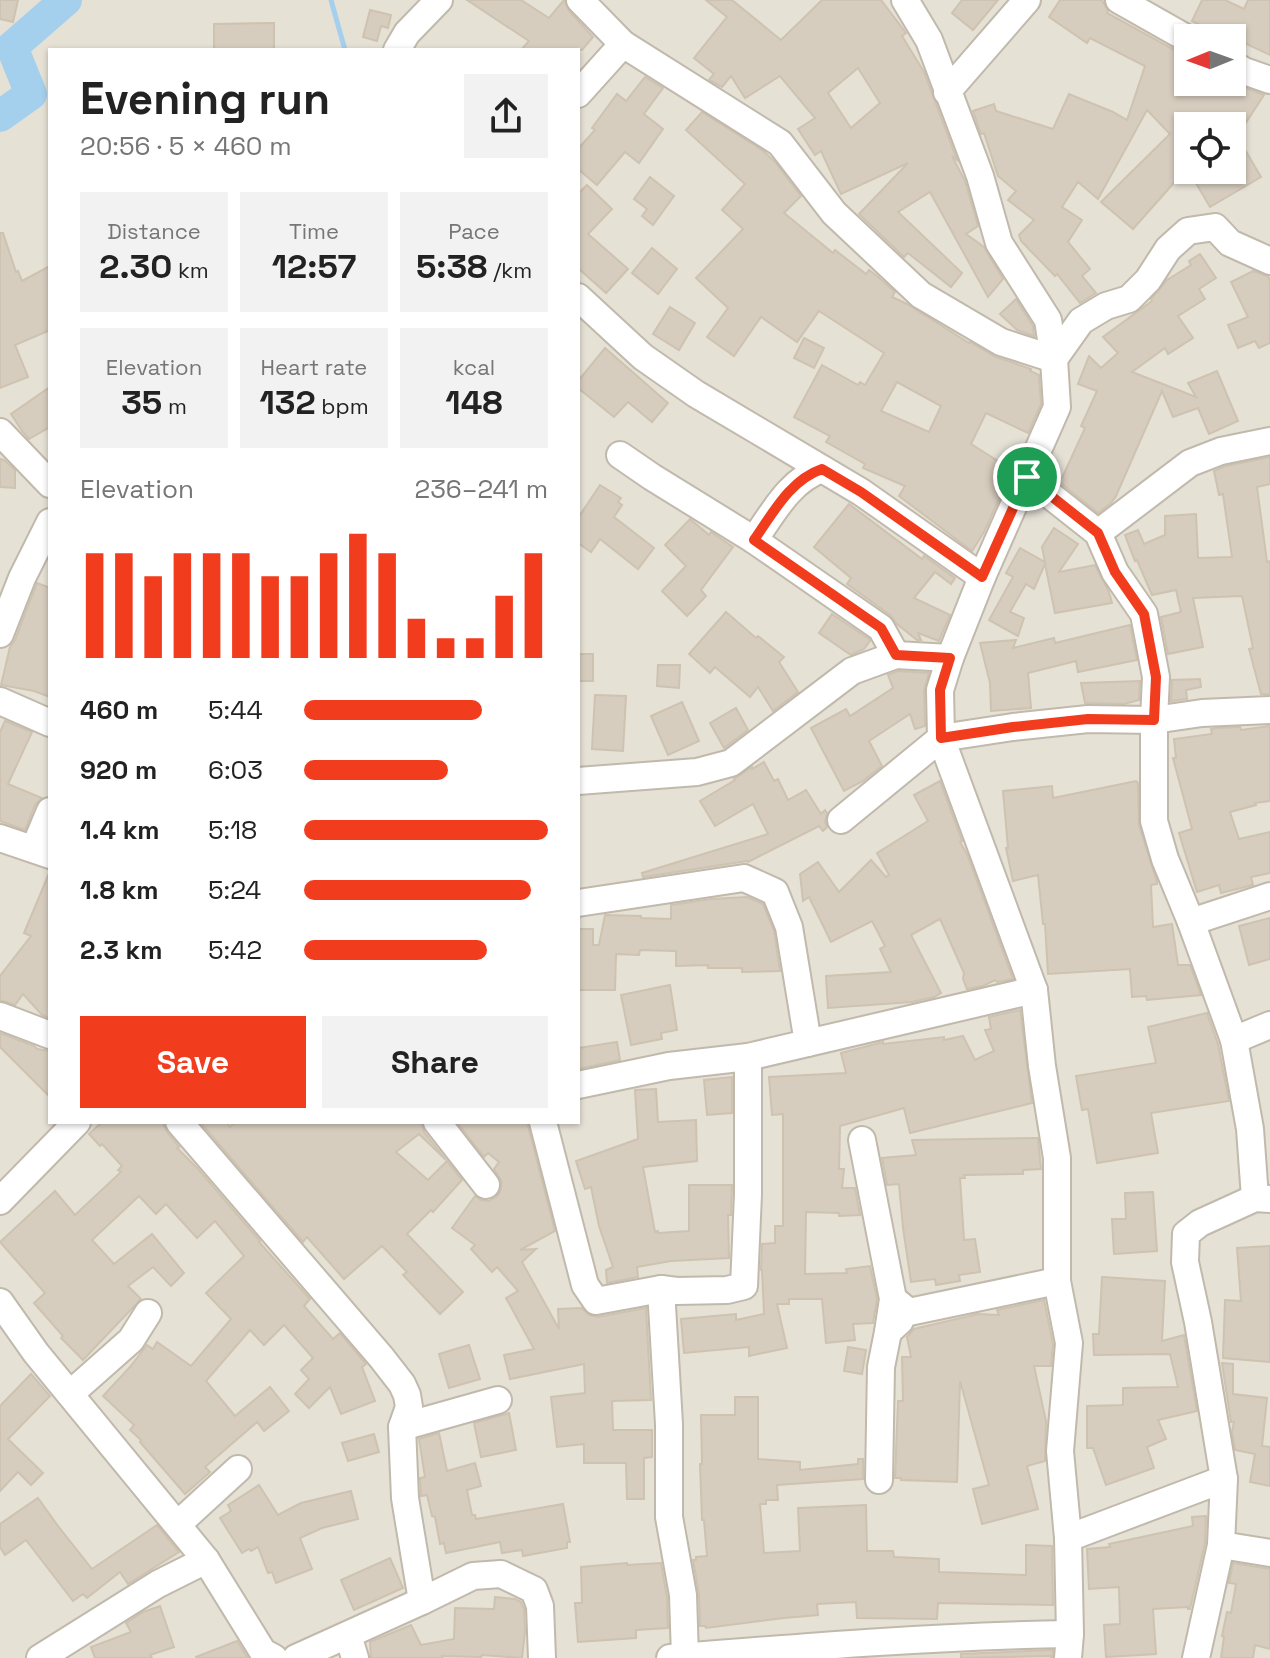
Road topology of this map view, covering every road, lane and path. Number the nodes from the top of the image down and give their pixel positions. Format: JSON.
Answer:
{"nodes":[{"id":1,"x":439,"y":0,"type":"edge"},
{"id":2,"x":580,"y":0,"type":"edge"},
{"id":3,"x":905,"y":0,"type":"edge"},
{"id":4,"x":1027,"y":0,"type":"edge"},
{"id":5,"x":1122,"y":1,"type":"edge"},
{"id":6,"x":1174,"y":31,"type":"edge"},
{"id":7,"x":623,"y":44,"type":"junction"},
{"id":8,"x":398,"y":48,"type":"edge"},
{"id":9,"x":1246,"y":72,"type":"edge"},
{"id":10,"x":1270,"y":80,"type":"edge"},
{"id":11,"x":580,"y":92,"type":"edge"},
{"id":12,"x":947,"y":92,"type":"junction"},
{"id":13,"x":1270,"y":261,"type":"edge"},
{"id":14,"x":580,"y":299,"type":"edge"},
{"id":15,"x":1054,"y":359,"type":"junction"},
{"id":16,"x":0,"y":432,"type":"edge"},
{"id":17,"x":1270,"y":441,"type":"edge"},
{"id":18,"x":620,"y":455,"type":"dead end"},
{"id":19,"x":822,"y":469,"type":"junction"},
{"id":20,"x":1027,"y":477,"type":"junction"},
{"id":21,"x":48,"y":482,"type":"edge"},
{"id":22,"x":48,"y":526,"type":"edge"},
{"id":23,"x":1098,"y":533,"type":"junction"},
{"id":24,"x":754,"y":540,"type":"junction"},
{"id":25,"x":982,"y":577,"type":"junction"},
{"id":26,"x":0,"y":634,"type":"edge"},
{"id":27,"x":896,"y":655,"type":"junction"},
{"id":28,"x":950,"y":658,"type":"junction"},
{"id":29,"x":0,"y":701,"type":"edge"},
{"id":30,"x":1270,"y":710,"type":"edge"},
{"id":31,"x":1154,"y":720,"type":"junction"},
{"id":32,"x":48,"y":722,"type":"edge"},
{"id":33,"x":941,"y":738,"type":"junction"},
{"id":34,"x":580,"y":781,"type":"edge"},
{"id":35,"x":841,"y":820,"type":"dead end"},
{"id":36,"x":48,"y":821,"type":"edge"},
{"id":37,"x":0,"y":838,"type":"edge"},
{"id":38,"x":42,"y":852,"type":"edge"},
{"id":39,"x":1270,"y":896,"type":"edge"},
{"id":40,"x":580,"y":903,"type":"edge"},
{"id":41,"x":1191,"y":922,"type":"junction"},
{"id":42,"x":1034,"y":990,"type":"junction"},
{"id":43,"x":0,"y":1016,"type":"edge"},
{"id":44,"x":1270,"y":1025,"type":"edge"},
{"id":45,"x":48,"y":1034,"type":"edge"},
{"id":46,"x":1234,"y":1040,"type":"junction"},
{"id":47,"x":808,"y":1043,"type":"junction"},
{"id":48,"x":748,"y":1057,"type":"junction"},
{"id":49,"x":580,"y":1085,"type":"edge"},
{"id":50,"x":75,"y":1124,"type":"edge"},
{"id":51,"x":181,"y":1124,"type":"edge"},
{"id":52,"x":439,"y":1124,"type":"edge"},
{"id":53,"x":544,"y":1124,"type":"edge"},
{"id":54,"x":862,"y":1140,"type":"dead end"},
{"id":55,"x":486,"y":1185,"type":"dead end"},
{"id":56,"x":1262,"y":1198,"type":"edge"},
{"id":57,"x":0,"y":1201,"type":"edge"},
{"id":58,"x":1057,"y":1281,"type":"junction"},
{"id":59,"x":661,"y":1289,"type":"junction"},
{"id":60,"x":0,"y":1302,"type":"edge"},
{"id":61,"x":901,"y":1306,"type":"junction"},
{"id":62,"x":148,"y":1313,"type":"dead end"},
{"id":63,"x":70,"y":1394,"type":"junction"},
{"id":64,"x":498,"y":1400,"type":"dead end"},
{"id":65,"x":402,"y":1427,"type":"junction"},
{"id":66,"x":238,"y":1469,"type":"dead end"},
{"id":67,"x":1224,"y":1479,"type":"junction"},
{"id":68,"x":879,"y":1480,"type":"dead end"},
{"id":69,"x":178,"y":1524,"type":"junction"},
{"id":70,"x":1068,"y":1538,"type":"junction"},
{"id":71,"x":1221,"y":1545,"type":"junction"},
{"id":72,"x":1270,"y":1553,"type":"edge"},
{"id":73,"x":206,"y":1560,"type":"junction"},
{"id":74,"x":422,"y":1601,"type":"junction"},
{"id":75,"x":352,"y":1646,"type":"edge"},
{"id":76,"x":1069,"y":1646,"type":"edge"},
{"id":77,"x":858,"y":1650,"type":"edge"},
{"id":78,"x":677,"y":1657,"type":"edge"},
{"id":79,"x":41,"y":1658,"type":"edge"},
{"id":80,"x":274,"y":1658,"type":"edge"},
{"id":81,"x":296,"y":1658,"type":"edge"},
{"id":82,"x":542,"y":1658,"type":"edge"},
{"id":83,"x":1196,"y":1658,"type":"edge"}],
"edges":[{"from":1,"to":8,"type":"street"},
{"from":2,"to":7,"type":"street"},
{"from":3,"to":12,"type":"street"},
{"from":4,"to":12,"type":"street"},
{"from":5,"to":6,"type":"street"},
{"from":7,"to":11,"type":"street"},
{"from":7,"to":15,"type":"street"},
{"from":9,"to":10,"type":"street"},
{"from":12,"to":15,"type":"street"},
{"from":13,"to":15,"type":"street"},
{"from":14,"to":19,"type":"street"},
{"from":15,"to":20,"type":"street"},
{"from":16,"to":21,"type":"street"},
{"from":17,"to":23,"type":"street"},
{"from":18,"to":24,"type":"street"},
{"from":19,"to":24,"type":"street"},
{"from":19,"to":25,"type":"street"},
{"from":20,"to":23,"type":"street"},
{"from":20,"to":25,"type":"street"},
{"from":22,"to":26,"type":"street"},
{"from":23,"to":31,"type":"street"},
{"from":24,"to":27,"type":"street"},
{"from":25,"to":28,"type":"street"},
{"from":27,"to":28,"type":"street"},
{"from":27,"to":34,"type":"street"},
{"from":28,"to":33,"type":"street"},
{"from":29,"to":32,"type":"street"},
{"from":30,"to":31,"type":"street"},
{"from":31,"to":33,"type":"street"},
{"from":31,"to":41,"type":"street"},
{"from":33,"to":35,"type":"street"},
{"from":33,"to":42,"type":"street"},
{"from":36,"to":38,"type":"street"},
{"from":37,"to":38,"type":"street"},
{"from":39,"to":41,"type":"street"},
{"from":40,"to":47,"type":"street"},
{"from":41,"to":46,"type":"street"},
{"from":42,"to":47,"type":"street"},
{"from":42,"to":58,"type":"street"},
{"from":43,"to":45,"type":"street"},
{"from":44,"to":46,"type":"street"},
{"from":46,"to":56,"type":"street"},
{"from":47,"to":48,"type":"street"},
{"from":48,"to":49,"type":"street"},
{"from":48,"to":59,"type":"street"},
{"from":50,"to":57,"type":"street"},
{"from":51,"to":65,"type":"street"},
{"from":52,"to":55,"type":"street"},
{"from":53,"to":59,"type":"street"},
{"from":54,"to":61,"type":"street"},
{"from":56,"to":67,"type":"street"},
{"from":58,"to":61,"type":"street"},
{"from":58,"to":70,"type":"street"},
{"from":59,"to":78,"type":"street"},
{"from":60,"to":63,"type":"street"},
{"from":61,"to":68,"type":"street"},
{"from":62,"to":63,"type":"street"},
{"from":63,"to":69,"type":"street"},
{"from":64,"to":65,"type":"street"},
{"from":65,"to":74,"type":"street"},
{"from":66,"to":69,"type":"street"},
{"from":67,"to":70,"type":"street"},
{"from":67,"to":71,"type":"street"},
{"from":69,"to":73,"type":"street"},
{"from":70,"to":76,"type":"street"},
{"from":71,"to":72,"type":"street"},
{"from":71,"to":83,"type":"street"},
{"from":73,"to":79,"type":"street"},
{"from":73,"to":80,"type":"street"},
{"from":74,"to":75,"type":"street"},
{"from":74,"to":82,"type":"street"},
{"from":75,"to":81,"type":"street"},
{"from":76,"to":77,"type":"street"},
{"from":77,"to":78,"type":"street"}]}
